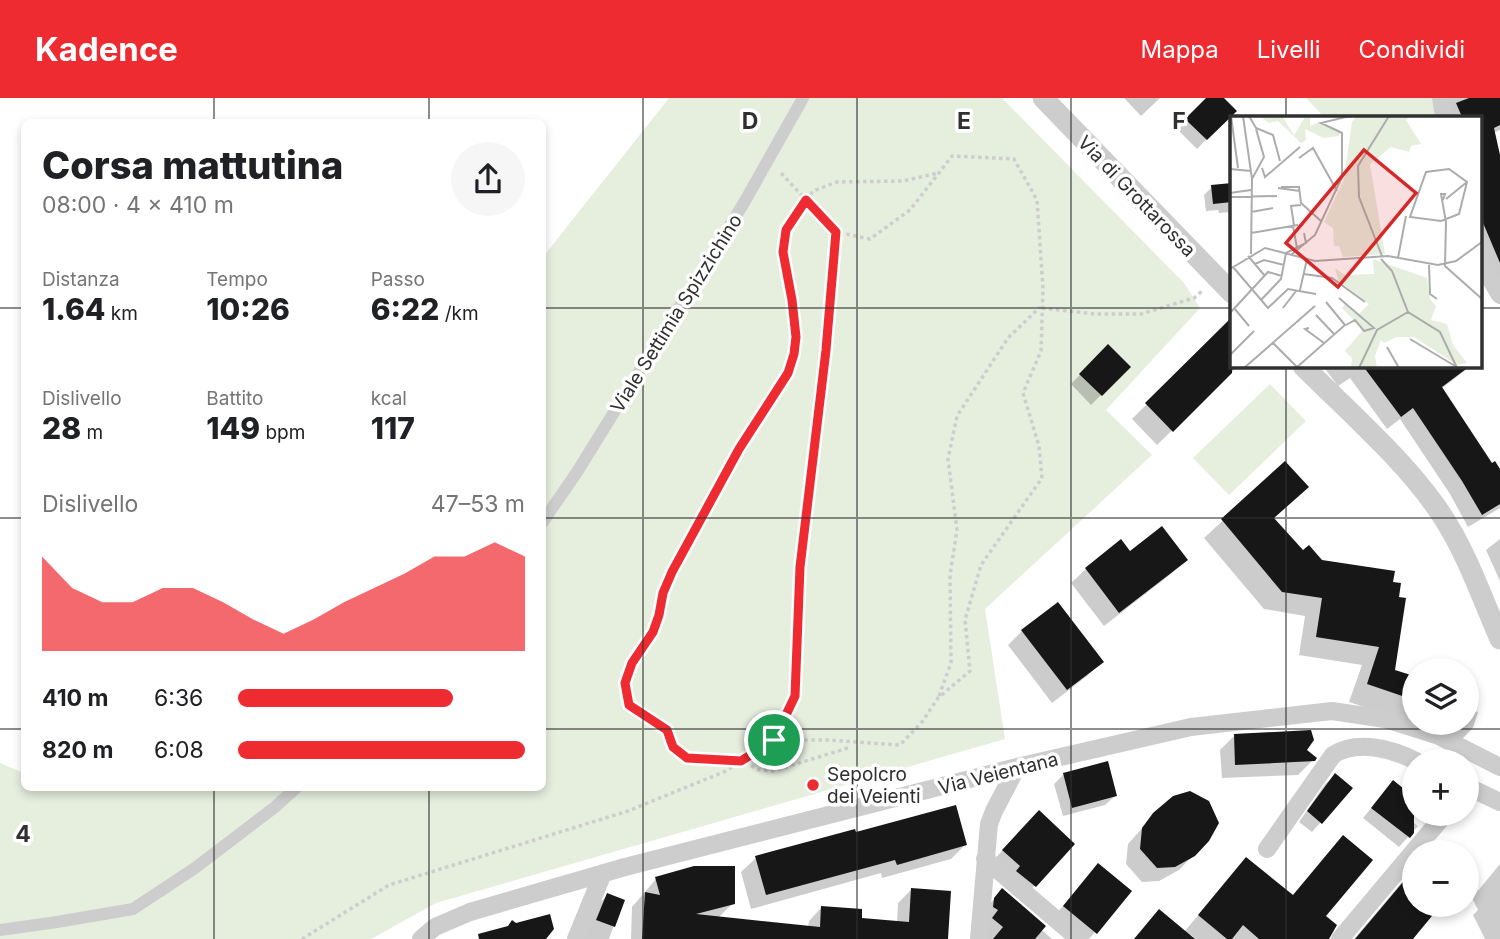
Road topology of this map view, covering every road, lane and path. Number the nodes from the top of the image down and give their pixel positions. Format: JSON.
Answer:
{"nodes":[{"id":1,"x":803,"y":98,"type":"edge"},
{"id":2,"x":1043,"y":98,"type":"edge"},
{"id":3,"x":1441,"y":98,"type":"edge"},
{"id":4,"x":1444,"y":116,"type":"edge"},
{"id":5,"x":769,"y":160,"type":"junction"},
{"id":6,"x":938,"y":173,"type":"junction"},
{"id":7,"x":806,"y":200,"type":"junction"},
{"id":8,"x":836,"y":232,"type":"junction"},
{"id":9,"x":1482,"y":265,"type":"edge"},
{"id":10,"x":1216,"y":277,"type":"junction"},
{"id":11,"x":1230,"y":291,"type":"edge"},
{"id":12,"x":1500,"y":295,"type":"edge"},
{"id":13,"x":1041,"y":308,"type":"junction"},
{"id":14,"x":1305,"y":368,"type":"edge"},
{"id":15,"x":546,"y":517,"type":"edge"},
{"id":16,"x":1494,"y":608,"type":"edge"},
{"id":17,"x":1500,"y":639,"type":"edge"},
{"id":18,"x":938,"y":698,"type":"junction"},
{"id":19,"x":774,"y":740,"type":"junction"},
{"id":20,"x":848,"y":748,"type":"dead end"},
{"id":21,"x":1402,"y":755,"type":"edge"},
{"id":22,"x":741,"y":761,"type":"junction"},
{"id":23,"x":1017,"y":767,"type":"junction"},
{"id":24,"x":1500,"y":767,"type":"edge"},
{"id":25,"x":293,"y":791,"type":"edge"},
{"id":26,"x":1479,"y":792,"type":"edge"},
{"id":27,"x":1500,"y":802,"type":"edge"},
{"id":28,"x":1435,"y":826,"type":"edge"},
{"id":29,"x":1267,"y":849,"type":"dead end"},
{"id":30,"x":985,"y":859,"type":"junction"},
{"id":31,"x":603,"y":873,"type":"junction"},
{"id":32,"x":0,"y":930,"type":"edge"},
{"id":33,"x":302,"y":939,"type":"edge"},
{"id":34,"x":421,"y":939,"type":"edge"},
{"id":35,"x":576,"y":939,"type":"edge"},
{"id":36,"x":979,"y":939,"type":"edge"},
{"id":37,"x":1079,"y":939,"type":"edge"},
{"id":38,"x":1340,"y":939,"type":"edge"}],
"edges":[{"from":1,"to":5,"type":"street","name":"Viale Settimia Spizzichino"},
{"from":2,"to":10,"type":"street","name":"Via di Grottarossa"},
{"from":3,"to":4,"type":"street"},
{"from":5,"to":7,"type":"path"},
{"from":5,"to":15,"type":"street","name":"Viale Settimia Spizzichino"},
{"from":6,"to":7,"type":"path"},
{"from":6,"to":8,"type":"path"},
{"from":6,"to":13,"type":"path"},
{"from":7,"to":8,"type":"path"},
{"from":7,"to":22,"type":"path"},
{"from":8,"to":19,"type":"path"},
{"from":9,"to":12,"type":"street"},
{"from":10,"to":11,"type":"street","name":"Via di Grottarossa"},
{"from":10,"to":13,"type":"path"},
{"from":13,"to":18,"type":"path"},
{"from":13,"to":18,"type":"path"},
{"from":14,"to":16,"type":"street"},
{"from":16,"to":17,"type":"street"},
{"from":18,"to":19,"type":"path"},
{"from":19,"to":22,"type":"path"},
{"from":20,"to":22,"type":"path"},
{"from":21,"to":29,"type":"street"},
{"from":22,"to":33,"type":"path"},
{"from":23,"to":24,"type":"street","name":"Via Veientana"},
{"from":23,"to":30,"type":"street"},
{"from":23,"to":31,"type":"street","name":"Via Veientana"},
{"from":25,"to":32,"type":"street"},
{"from":26,"to":27,"type":"street"},
{"from":28,"to":38,"type":"street"},
{"from":30,"to":36,"type":"street"},
{"from":30,"to":37,"type":"street"},
{"from":31,"to":34,"type":"street","name":"Via Veientana"},
{"from":31,"to":35,"type":"street"}]}
